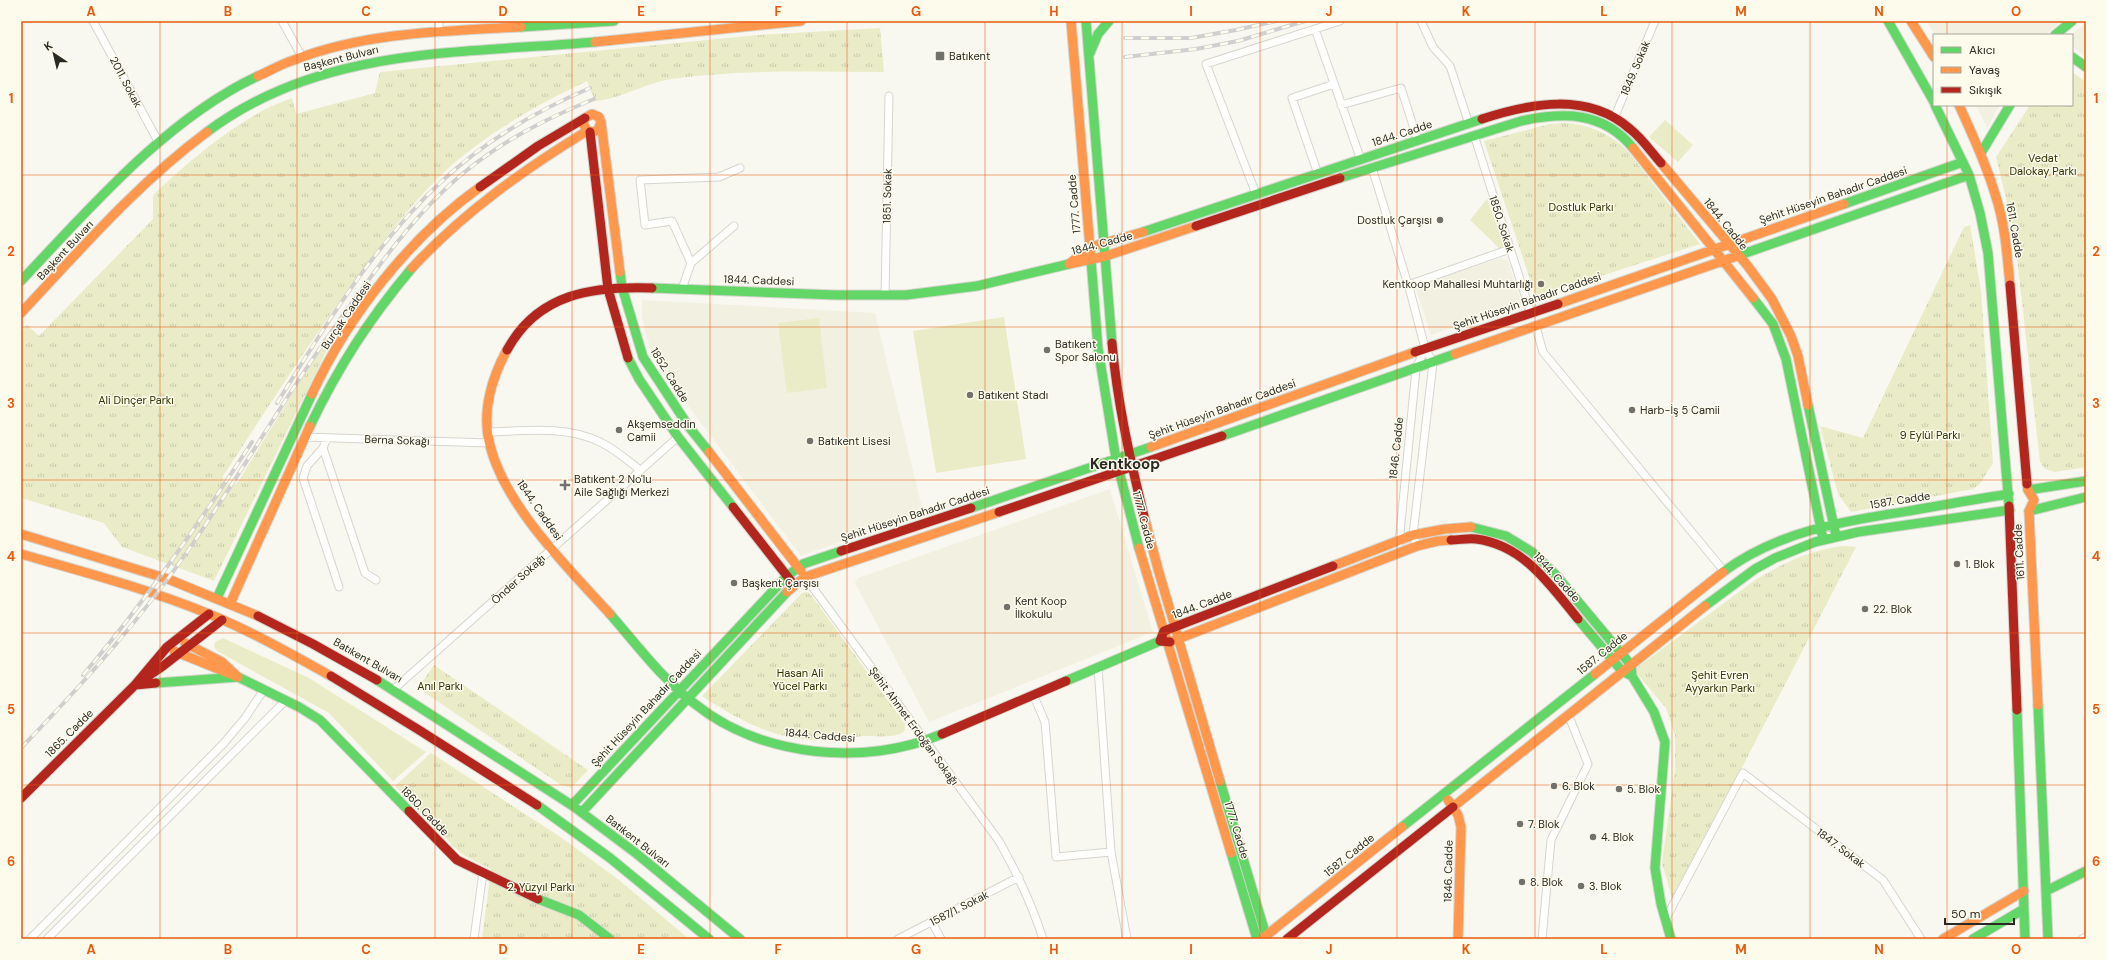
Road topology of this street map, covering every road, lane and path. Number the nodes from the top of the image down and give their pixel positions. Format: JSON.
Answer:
{"nodes":[{"id":1,"x":92,"y":21,"type":"edge"},
{"id":2,"x":282,"y":21,"type":"edge"},
{"id":3,"x":439,"y":21,"type":"edge"},
{"id":4,"x":614,"y":21,"type":"edge"},
{"id":5,"x":801,"y":21,"type":"edge"},
{"id":6,"x":1071,"y":21,"type":"edge"},
{"id":7,"x":1086,"y":21,"type":"edge"},
{"id":8,"x":1110,"y":21,"type":"edge"},
{"id":9,"x":1340,"y":21,"type":"edge"},
{"id":10,"x":1421,"y":21,"type":"edge"},
{"id":11,"x":1655,"y":21,"type":"edge"},
{"id":12,"x":1888,"y":21,"type":"edge"},
{"id":13,"x":1911,"y":21,"type":"edge"},
{"id":14,"x":2072,"y":21,"type":"edge"},
{"id":15,"x":570,"y":23,"type":"edge"},
{"id":16,"x":1315,"y":29,"type":"junction"},
{"id":17,"x":439,"y":33,"type":"junction"},
{"id":18,"x":2056,"y":34,"type":"edge"},
{"id":19,"x":1089,"y":55,"type":"junction"},
{"id":20,"x":1933,"y":55,"type":"edge"},
{"id":21,"x":302,"y":57,"type":"junction"},
{"id":22,"x":2073,"y":58,"type":"edge"},
{"id":23,"x":2086,"y":67,"type":"edge"},
{"id":24,"x":1334,"y":84,"type":"junction"},
{"id":25,"x":889,"y":96,"type":"dead end"},
{"id":26,"x":1933,"y":100,"type":"edge"},
{"id":27,"x":1341,"y":105,"type":"junction"},
{"id":28,"x":1935,"y":106,"type":"edge"},
{"id":29,"x":1959,"y":106,"type":"edge"},
{"id":30,"x":2009,"y":106,"type":"edge"},
{"id":31,"x":1615,"y":116,"type":"junction"},
{"id":32,"x":585,"y":118,"type":"junction"},
{"id":33,"x":601,"y":122,"type":"junction"},
{"id":34,"x":1469,"y":124,"type":"junction"},
{"id":35,"x":589,"y":131,"type":"junction"},
{"id":36,"x":1474,"y":135,"type":"junction"},
{"id":37,"x":1418,"y":141,"type":"junction"},
{"id":38,"x":159,"y":143,"type":"junction"},
{"id":39,"x":1981,"y":153,"type":"junction"},
{"id":40,"x":1365,"y":158,"type":"junction"},
{"id":41,"x":1962,"y":162,"type":"junction"},
{"id":42,"x":740,"y":168,"type":"dead end"},
{"id":43,"x":1372,"y":168,"type":"junction"},
{"id":44,"x":1318,"y":174,"type":"junction"},
{"id":45,"x":1969,"y":175,"type":"junction"},
{"id":46,"x":1256,"y":194,"type":"junction"},
{"id":47,"x":734,"y":226,"type":"dead end"},
{"id":48,"x":1105,"y":244,"type":"junction"},
{"id":49,"x":1728,"y":244,"type":"junction"},
{"id":50,"x":1090,"y":247,"type":"junction"},
{"id":51,"x":1716,"y":248,"type":"junction"},
{"id":52,"x":1510,"y":249,"type":"junction"},
{"id":53,"x":1106,"y":256,"type":"junction"},
{"id":54,"x":1738,"y":256,"type":"junction"},
{"id":55,"x":1091,"y":259,"type":"junction"},
{"id":56,"x":1725,"y":261,"type":"junction"},
{"id":57,"x":691,"y":263,"type":"junction"},
{"id":58,"x":1069,"y":264,"type":"junction"},
{"id":59,"x":21,"y":281,"type":"edge"},
{"id":60,"x":1408,"y":285,"type":"junction"},
{"id":61,"x":622,"y":287,"type":"junction"},
{"id":62,"x":608,"y":289,"type":"junction"},
{"id":63,"x":682,"y":289,"type":"junction"},
{"id":64,"x":885,"y":296,"type":"junction"},
{"id":65,"x":21,"y":314,"type":"edge"},
{"id":66,"x":1531,"y":314,"type":"junction"},
{"id":67,"x":1536,"y":326,"type":"junction"},
{"id":68,"x":1425,"y":348,"type":"junction"},
{"id":69,"x":1433,"y":363,"type":"junction"},
{"id":70,"x":1416,"y":369,"type":"junction"},
{"id":71,"x":488,"y":432,"type":"junction"},
{"id":72,"x":305,"y":437,"type":"junction"},
{"id":73,"x":678,"y":437,"type":"junction"},
{"id":74,"x":327,"y":438,"type":"junction"},
{"id":75,"x":489,"y":443,"type":"junction"},
{"id":76,"x":323,"y":448,"type":"junction"},
{"id":77,"x":1130,"y":454,"type":"junction"},
{"id":78,"x":1116,"y":459,"type":"junction"},
{"id":79,"x":1132,"y":467,"type":"junction"},
{"id":80,"x":640,"y":470,"type":"junction"},
{"id":81,"x":1119,"y":472,"type":"junction"},
{"id":82,"x":2086,"y":480,"type":"edge"},
{"id":83,"x":2028,"y":490,"type":"junction"},
{"id":84,"x":2009,"y":494,"type":"junction"},
{"id":85,"x":2086,"y":497,"type":"edge"},
{"id":86,"x":2010,"y":510,"type":"junction"},
{"id":87,"x":2029,"y":511,"type":"junction"},
{"id":88,"x":1834,"y":523,"type":"junction"},
{"id":89,"x":1820,"y":526,"type":"junction"},
{"id":90,"x":21,"y":534,"type":"edge"},
{"id":91,"x":1413,"y":534,"type":"junction"},
{"id":92,"x":1836,"y":536,"type":"junction"},
{"id":93,"x":1823,"y":539,"type":"junction"},
{"id":94,"x":1398,"y":540,"type":"junction"},
{"id":95,"x":1417,"y":546,"type":"junction"},
{"id":96,"x":552,"y":548,"type":"junction"},
{"id":97,"x":1402,"y":552,"type":"junction"},
{"id":98,"x":21,"y":554,"type":"edge"},
{"id":99,"x":798,"y":567,"type":"junction"},
{"id":100,"x":1724,"y":571,"type":"junction"},
{"id":101,"x":787,"y":576,"type":"junction"},
{"id":102,"x":806,"y":577,"type":"junction"},
{"id":103,"x":376,"y":580,"type":"dead end"},
{"id":104,"x":794,"y":585,"type":"junction"},
{"id":105,"x":339,"y":587,"type":"dead end"},
{"id":106,"x":217,"y":598,"type":"junction"},
{"id":107,"x":230,"y":604,"type":"junction"},
{"id":108,"x":209,"y":614,"type":"junction"},
{"id":109,"x":222,"y":620,"type":"junction"},
{"id":110,"x":1175,"y":627,"type":"junction"},
{"id":111,"x":1164,"y":631,"type":"junction"},
{"id":112,"x":178,"y":639,"type":"junction"},
{"id":113,"x":1178,"y":639,"type":"junction"},
{"id":114,"x":1164,"y":642,"type":"junction"},
{"id":115,"x":189,"y":645,"type":"junction"},
{"id":116,"x":167,"y":647,"type":"junction"},
{"id":117,"x":1621,"y":653,"type":"junction"},
{"id":118,"x":178,"y":654,"type":"junction"},
{"id":119,"x":1612,"y":660,"type":"junction"},
{"id":120,"x":1630,"y":665,"type":"junction"},
{"id":121,"x":1098,"y":666,"type":"junction"},
{"id":122,"x":1622,"y":671,"type":"junction"},
{"id":123,"x":1632,"y":676,"type":"junction"},
{"id":124,"x":238,"y":677,"type":"junction"},
{"id":125,"x":135,"y":685,"type":"junction"},
{"id":126,"x":394,"y":689,"type":"junction"},
{"id":127,"x":263,"y":691,"type":"junction"},
{"id":128,"x":679,"y":691,"type":"junction"},
{"id":129,"x":1033,"y":694,"type":"junction"},
{"id":130,"x":688,"y":699,"type":"junction"},
{"id":131,"x":285,"y":701,"type":"junction"},
{"id":132,"x":1568,"y":714,"type":"junction"},
{"id":133,"x":925,"y":741,"type":"junction"},
{"id":134,"x":1443,"y":795,"type":"junction"},
{"id":135,"x":21,"y":798,"type":"edge"},
{"id":136,"x":572,"y":805,"type":"junction"},
{"id":137,"x":1452,"y":806,"type":"junction"},
{"id":138,"x":582,"y":812,"type":"junction"},
{"id":139,"x":1111,"y":852,"type":"junction"},
{"id":140,"x":2086,"y":871,"type":"edge"},
{"id":141,"x":483,"y":872,"type":"junction"},
{"id":142,"x":1019,"y":876,"type":"junction"},
{"id":143,"x":2024,"y":891,"type":"junction"},
{"id":144,"x":2046,"y":891,"type":"junction"},
{"id":145,"x":2024,"y":909,"type":"junction"},
{"id":146,"x":1665,"y":920,"type":"junction"},
{"id":147,"x":932,"y":922,"type":"junction"},
{"id":148,"x":2086,"y":937,"type":"edge"},
{"id":149,"x":1265,"y":938,"type":"edge"},
{"id":150,"x":30,"y":939,"type":"edge"},
{"id":151,"x":47,"y":939,"type":"edge"},
{"id":152,"x":474,"y":939,"type":"edge"},
{"id":153,"x":610,"y":939,"type":"edge"},
{"id":154,"x":709,"y":939,"type":"edge"},
{"id":155,"x":740,"y":939,"type":"edge"},
{"id":156,"x":898,"y":939,"type":"edge"},
{"id":157,"x":941,"y":939,"type":"edge"},
{"id":158,"x":1043,"y":939,"type":"edge"},
{"id":159,"x":1127,"y":939,"type":"edge"},
{"id":160,"x":1257,"y":939,"type":"edge"},
{"id":161,"x":1287,"y":939,"type":"edge"},
{"id":162,"x":1458,"y":939,"type":"edge"},
{"id":163,"x":1542,"y":939,"type":"edge"},
{"id":164,"x":1671,"y":939,"type":"edge"},
{"id":165,"x":1921,"y":939,"type":"edge"},
{"id":166,"x":1943,"y":939,"type":"edge"},
{"id":167,"x":1973,"y":939,"type":"edge"},
{"id":168,"x":2025,"y":939,"type":"edge"},
{"id":169,"x":2048,"y":939,"type":"edge"},
{"id":170,"x":2082,"y":939,"type":"edge"}],
"edges":[{"from":1,"to":38,"type":"street","name":"2011. Sokak"},
{"from":2,"to":21,"type":"street"},
{"from":3,"to":17,"type":"street"},
{"from":4,"to":15,"type":"street","name":"Başkent Bulvarı"},
{"from":5,"to":65,"type":"street","name":"Başkent Bulvarı"},
{"from":6,"to":50,"type":"street","name":"1777. Cadde"},
{"from":7,"to":19,"type":"street","name":"1777. Cadde"},
{"from":8,"to":19,"type":"street"},
{"from":9,"to":16,"type":"street"},
{"from":10,"to":34,"type":"street"},
{"from":11,"to":31,"type":"street","name":"1849. Sokak"},
{"from":12,"to":26,"type":"street"},
{"from":13,"to":20,"type":"street"},
{"from":14,"to":18,"type":"street"},
{"from":15,"to":17,"type":"street","name":"Başkent Bulvarı"},
{"from":16,"to":24,"type":"street"},
{"from":16,"to":46,"type":"street"},
{"from":17,"to":21,"type":"street","name":"Başkent Bulvarı"},
{"from":19,"to":48,"type":"street","name":"1777. Cadde"},
{"from":21,"to":38,"type":"street","name":"Başkent Bulvarı"},
{"from":22,"to":23,"type":"street"},
{"from":24,"to":27,"type":"street"},
{"from":24,"to":44,"type":"street"},
{"from":25,"to":64,"type":"street","name":"1851. Sokak"},
{"from":27,"to":37,"type":"street"},
{"from":27,"to":40,"type":"street"},
{"from":28,"to":41,"type":"street","name":"1611. Cadde"},
{"from":29,"to":39,"type":"street","name":"1611. Cadde"},
{"from":30,"to":39,"type":"street"},
{"from":31,"to":34,"type":"street","name":"1844. Cadde"},
{"from":31,"to":49,"type":"street","name":"1844. Cadde"},
{"from":32,"to":33,"type":"street"},
{"from":32,"to":35,"type":"street"},
{"from":32,"to":106,"type":"street","name":"Burçak Caddesi"},
{"from":33,"to":35,"type":"street"},
{"from":33,"to":61,"type":"street","name":"1852. Cadde"},
{"from":34,"to":37,"type":"street","name":"1844. Cadde"},
{"from":35,"to":62,"type":"street"},
{"from":35,"to":72,"type":"street","name":"Burçak Caddesi"},
{"from":36,"to":43,"type":"street","name":"1844. Cadde"},
{"from":36,"to":51,"type":"street","name":"1844. Cadde"},
{"from":36,"to":52,"type":"street","name":"1850. Sokak"},
{"from":37,"to":40,"type":"street","name":"1844. Cadde"},
{"from":38,"to":59,"type":"street","name":"Başkent Bulvarı"},
{"from":39,"to":83,"type":"street","name":"1611. Cadde"},
{"from":40,"to":43,"type":"street"},
{"from":40,"to":44,"type":"street","name":"1844. Cadde"},
{"from":41,"to":45,"type":"street","name":"1611. Cadde"},
{"from":41,"to":49,"type":"street","name":"Şehit Hüseyin Bahadır Caddesi"},
{"from":42,"to":57,"type":"street"},
{"from":43,"to":53,"type":"street","name":"1844. Cadde"},
{"from":43,"to":60,"type":"street"},
{"from":44,"to":46,"type":"street","name":"1844. Cadde"},
{"from":45,"to":54,"type":"street"},
{"from":45,"to":84,"type":"street","name":"1611. Cadde"},
{"from":46,"to":48,"type":"street","name":"1844. Cadde"},
{"from":47,"to":57,"type":"street"},
{"from":48,"to":50,"type":"street","name":"1844. Cadde"},
{"from":48,"to":53,"type":"street","name":"1777. Cadde"},
{"from":49,"to":51,"type":"street","name":"Şehit Hüseyin Bahadır Caddesi"},
{"from":49,"to":54,"type":"street","name":"1844. Cadde"},
{"from":50,"to":55,"type":"street","name":"1777. Cadde"},
{"from":50,"to":58,"type":"street","name":"1844. Cadde"},
{"from":51,"to":56,"type":"street","name":"1844. Cadde"},
{"from":51,"to":66,"type":"street","name":"Şehit Hüseyin Bahadır Caddesi"},
{"from":52,"to":60,"type":"street"},
{"from":52,"to":66,"type":"street","name":"1850. Sokak"},
{"from":53,"to":55,"type":"street","name":"1844. Cadde"},
{"from":53,"to":77,"type":"street","name":"1777. Cadde"},
{"from":54,"to":56,"type":"street"},
{"from":54,"to":88,"type":"street","name":"1844. Cadde"},
{"from":55,"to":58,"type":"street","name":"1844. Cadde"},
{"from":55,"to":78,"type":"street","name":"1777. Cadde"},
{"from":56,"to":67,"type":"street"},
{"from":56,"to":89,"type":"street","name":"1844. Cadde"},
{"from":57,"to":63,"type":"street"},
{"from":58,"to":64,"type":"street","name":"1844. Caddesi"},
{"from":60,"to":68,"type":"street"},
{"from":61,"to":62,"type":"street","name":"1844. Caddesi"},
{"from":61,"to":63,"type":"street","name":"1844. Caddesi"},
{"from":61,"to":99,"type":"street","name":"1852. Cadde"},
{"from":62,"to":71,"type":"street","name":"1844. Caddesi"},
{"from":62,"to":73,"type":"street"},
{"from":63,"to":64,"type":"street","name":"1844. Caddesi"},
{"from":66,"to":68,"type":"street","name":"Şehit Hüseyin Bahadır Caddesi"},
{"from":67,"to":69,"type":"street"},
{"from":67,"to":100,"type":"street"},
{"from":68,"to":69,"type":"street"},
{"from":68,"to":70,"type":"street","name":"1846. Cadde"},
{"from":68,"to":77,"type":"street","name":"Şehit Hüseyin Bahadır Caddesi"},
{"from":69,"to":70,"type":"street"},
{"from":69,"to":91,"type":"street"},
{"from":70,"to":79,"type":"street"},
{"from":70,"to":94,"type":"street","name":"1846. Cadde"},
{"from":71,"to":75,"type":"street","name":"1844. Caddesi"},
{"from":71,"to":80,"type":"street"},
{"from":72,"to":74,"type":"street","name":"Berna Sokağı"},
{"from":72,"to":107,"type":"street","name":"Burçak Caddesi"},
{"from":73,"to":80,"type":"street","name":"Önder Sokağı"},
{"from":73,"to":101,"type":"street"},
{"from":74,"to":75,"type":"street","name":"Berna Sokağı"},
{"from":74,"to":76,"type":"street"},
{"from":75,"to":96,"type":"street","name":"1844. Caddesi"},
{"from":76,"to":103,"type":"street"},
{"from":76,"to":105,"type":"street"},
{"from":77,"to":78,"type":"street","name":"Şehit Hüseyin Bahadır Caddesi"},
{"from":77,"to":79,"type":"street","name":"1777. Cadde"},
{"from":78,"to":81,"type":"street","name":"1777. Cadde"},
{"from":78,"to":99,"type":"street","name":"Şehit Hüseyin Bahadır Caddesi"},
{"from":79,"to":81,"type":"street"},
{"from":79,"to":110,"type":"street","name":"1777. Cadde"},
{"from":80,"to":96,"type":"street","name":"Önder Sokağı"},
{"from":81,"to":102,"type":"street"},
{"from":81,"to":111,"type":"street","name":"1777. Cadde"},
{"from":82,"to":83,"type":"street"},
{"from":83,"to":84,"type":"street"},
{"from":83,"to":87,"type":"street","name":"1611. Cadde"},
{"from":84,"to":86,"type":"street","name":"1611. Cadde"},
{"from":84,"to":88,"type":"street","name":"1587. Cadde"},
{"from":85,"to":87,"type":"street"},
{"from":86,"to":87,"type":"street"},
{"from":86,"to":92,"type":"street"},
{"from":86,"to":143,"type":"street","name":"1611. Cadde"},
{"from":87,"to":144,"type":"street","name":"1611. Cadde"},
{"from":88,"to":89,"type":"street","name":"1587. Cadde"},
{"from":88,"to":92,"type":"street","name":"1844. Cadde"},
{"from":89,"to":93,"type":"street","name":"1844. Cadde"},
{"from":89,"to":100,"type":"street","name":"1587. Cadde"},
{"from":90,"to":106,"type":"street","name":"Batıkent Bulvarı"},
{"from":91,"to":94,"type":"street","name":"1844. Cadde"},
{"from":91,"to":95,"type":"street"},
{"from":91,"to":117,"type":"street","name":"1844. Cadde"},
{"from":92,"to":93,"type":"street"},
{"from":93,"to":120,"type":"street"},
{"from":94,"to":97,"type":"street","name":"1846. Cadde"},
{"from":94,"to":110,"type":"street","name":"1844. Cadde"},
{"from":95,"to":97,"type":"street","name":"1844. Cadde"},
{"from":95,"to":119,"type":"street","name":"1844. Cadde"},
{"from":96,"to":126,"type":"street","name":"Önder Sokağı"},
{"from":96,"to":128,"type":"street","name":"1844. Caddesi"},
{"from":97,"to":113,"type":"street","name":"1844. Cadde"},
{"from":98,"to":108,"type":"street"},
{"from":99,"to":101,"type":"street","name":"Şehit Hüseyin Bahadır Caddesi"},
{"from":99,"to":102,"type":"street","name":"1852. Cadde"},
{"from":100,"to":117,"type":"street","name":"1587. Cadde"},
{"from":101,"to":104,"type":"street"},
{"from":101,"to":128,"type":"street","name":"Şehit Hüseyin Bahadır Caddesi"},
{"from":102,"to":104,"type":"street"},
{"from":102,"to":133,"type":"street","name":"Şehit Ahmet Erdoğan Sokağı"},
{"from":104,"to":130,"type":"street"},
{"from":106,"to":107,"type":"street","name":"Batıkent Bulvarı"},
{"from":106,"to":108,"type":"street","name":"Burçak Caddesi"},
{"from":107,"to":109,"type":"street","name":"Burçak Caddesi"},
{"from":107,"to":126,"type":"street","name":"Batıkent Bulvarı"},
{"from":108,"to":109,"type":"street"},
{"from":108,"to":112,"type":"street","name":"1865. Cadde"},
{"from":109,"to":115,"type":"street","name":"1865. Cadde"},
{"from":109,"to":154,"type":"street"},
{"from":110,"to":111,"type":"street","name":"1844. Cadde"},
{"from":110,"to":113,"type":"street","name":"1777. Cadde"},
{"from":111,"to":114,"type":"street","name":"1844. Cadde"},
{"from":112,"to":115,"type":"street","name":"1860. Cadde"},
{"from":112,"to":116,"type":"street","name":"1865. Cadde"},
{"from":113,"to":114,"type":"street","name":"1844. Cadde"},
{"from":113,"to":149,"type":"street","name":"1777. Cadde"},
{"from":114,"to":121,"type":"street","name":"1844. Caddesi"},
{"from":114,"to":160,"type":"street","name":"1777. Cadde"},
{"from":115,"to":118,"type":"street","name":"1865. Cadde"},
{"from":115,"to":124,"type":"street","name":"1860. Cadde"},
{"from":116,"to":118,"type":"street","name":"1860. Cadde"},
{"from":116,"to":125,"type":"street","name":"1865. Cadde"},
{"from":117,"to":119,"type":"street","name":"1587. Cadde"},
{"from":117,"to":120,"type":"street","name":"1844. Cadde"},
{"from":118,"to":124,"type":"street","name":"1860. Cadde"},
{"from":118,"to":125,"type":"street","name":"1865. Cadde"},
{"from":119,"to":122,"type":"street","name":"1844. Cadde"},
{"from":119,"to":134,"type":"street","name":"1587. Cadde"},
{"from":120,"to":122,"type":"street"},
{"from":120,"to":123,"type":"street","name":"1844. Cadde"},
{"from":121,"to":129,"type":"street","name":"1844. Caddesi"},
{"from":121,"to":139,"type":"street"},
{"from":122,"to":123,"type":"street","name":"1844. Cadde"},
{"from":122,"to":132,"type":"street"},
{"from":123,"to":146,"type":"street","name":"1844. Cadde"},
{"from":124,"to":125,"type":"street"},
{"from":124,"to":127,"type":"street","name":"1860. Cadde"},
{"from":125,"to":135,"type":"street","name":"1865. Cadde"},
{"from":126,"to":136,"type":"street","name":"Batıkent Bulvarı"},
{"from":127,"to":131,"type":"street","name":"1860. Cadde"},
{"from":127,"to":150,"type":"street"},
{"from":128,"to":130,"type":"street","name":"1844. Caddesi"},
{"from":128,"to":136,"type":"street","name":"Şehit Hüseyin Bahadır Caddesi"},
{"from":129,"to":133,"type":"street","name":"1844. Caddesi"},
{"from":129,"to":139,"type":"street"},
{"from":130,"to":133,"type":"street","name":"1844. Caddesi"},
{"from":130,"to":138,"type":"street"},
{"from":131,"to":141,"type":"street","name":"1860. Cadde"},
{"from":131,"to":151,"type":"street"},
{"from":132,"to":137,"type":"street"},
{"from":132,"to":163,"type":"street"},
{"from":133,"to":142,"type":"street","name":"Şehit Ahmet Erdoğan Sokağı"},
{"from":134,"to":137,"type":"street","name":"1846. Cadde"},
{"from":134,"to":149,"type":"street","name":"1587. Cadde"},
{"from":136,"to":138,"type":"street","name":"Batıkent Bulvarı"},
{"from":137,"to":161,"type":"street"},
{"from":137,"to":162,"type":"street","name":"1846. Cadde"},
{"from":138,"to":155,"type":"street","name":"Batıkent Bulvarı"},
{"from":139,"to":159,"type":"street"},
{"from":140,"to":144,"type":"street"},
{"from":141,"to":152,"type":"street"},
{"from":141,"to":153,"type":"street","name":"1860. Cadde"},
{"from":142,"to":147,"type":"street","name":"1587/1. Sokak"},
{"from":142,"to":158,"type":"street","name":"Şehit Ahmet Erdoğan Sokağı"},
{"from":143,"to":145,"type":"street","name":"1611. Cadde"},
{"from":143,"to":166,"type":"street"},
{"from":144,"to":169,"type":"street","name":"1611. Cadde"},
{"from":145,"to":167,"type":"street"},
{"from":145,"to":168,"type":"street","name":"1611. Cadde"},
{"from":146,"to":164,"type":"street","name":"1844. Cadde"},
{"from":146,"to":165,"type":"street","name":"1847. Sokak"},
{"from":147,"to":156,"type":"street","name":"1587/1. Sokak"},
{"from":147,"to":157,"type":"street"},
{"from":148,"to":170,"type":"street"}]}
